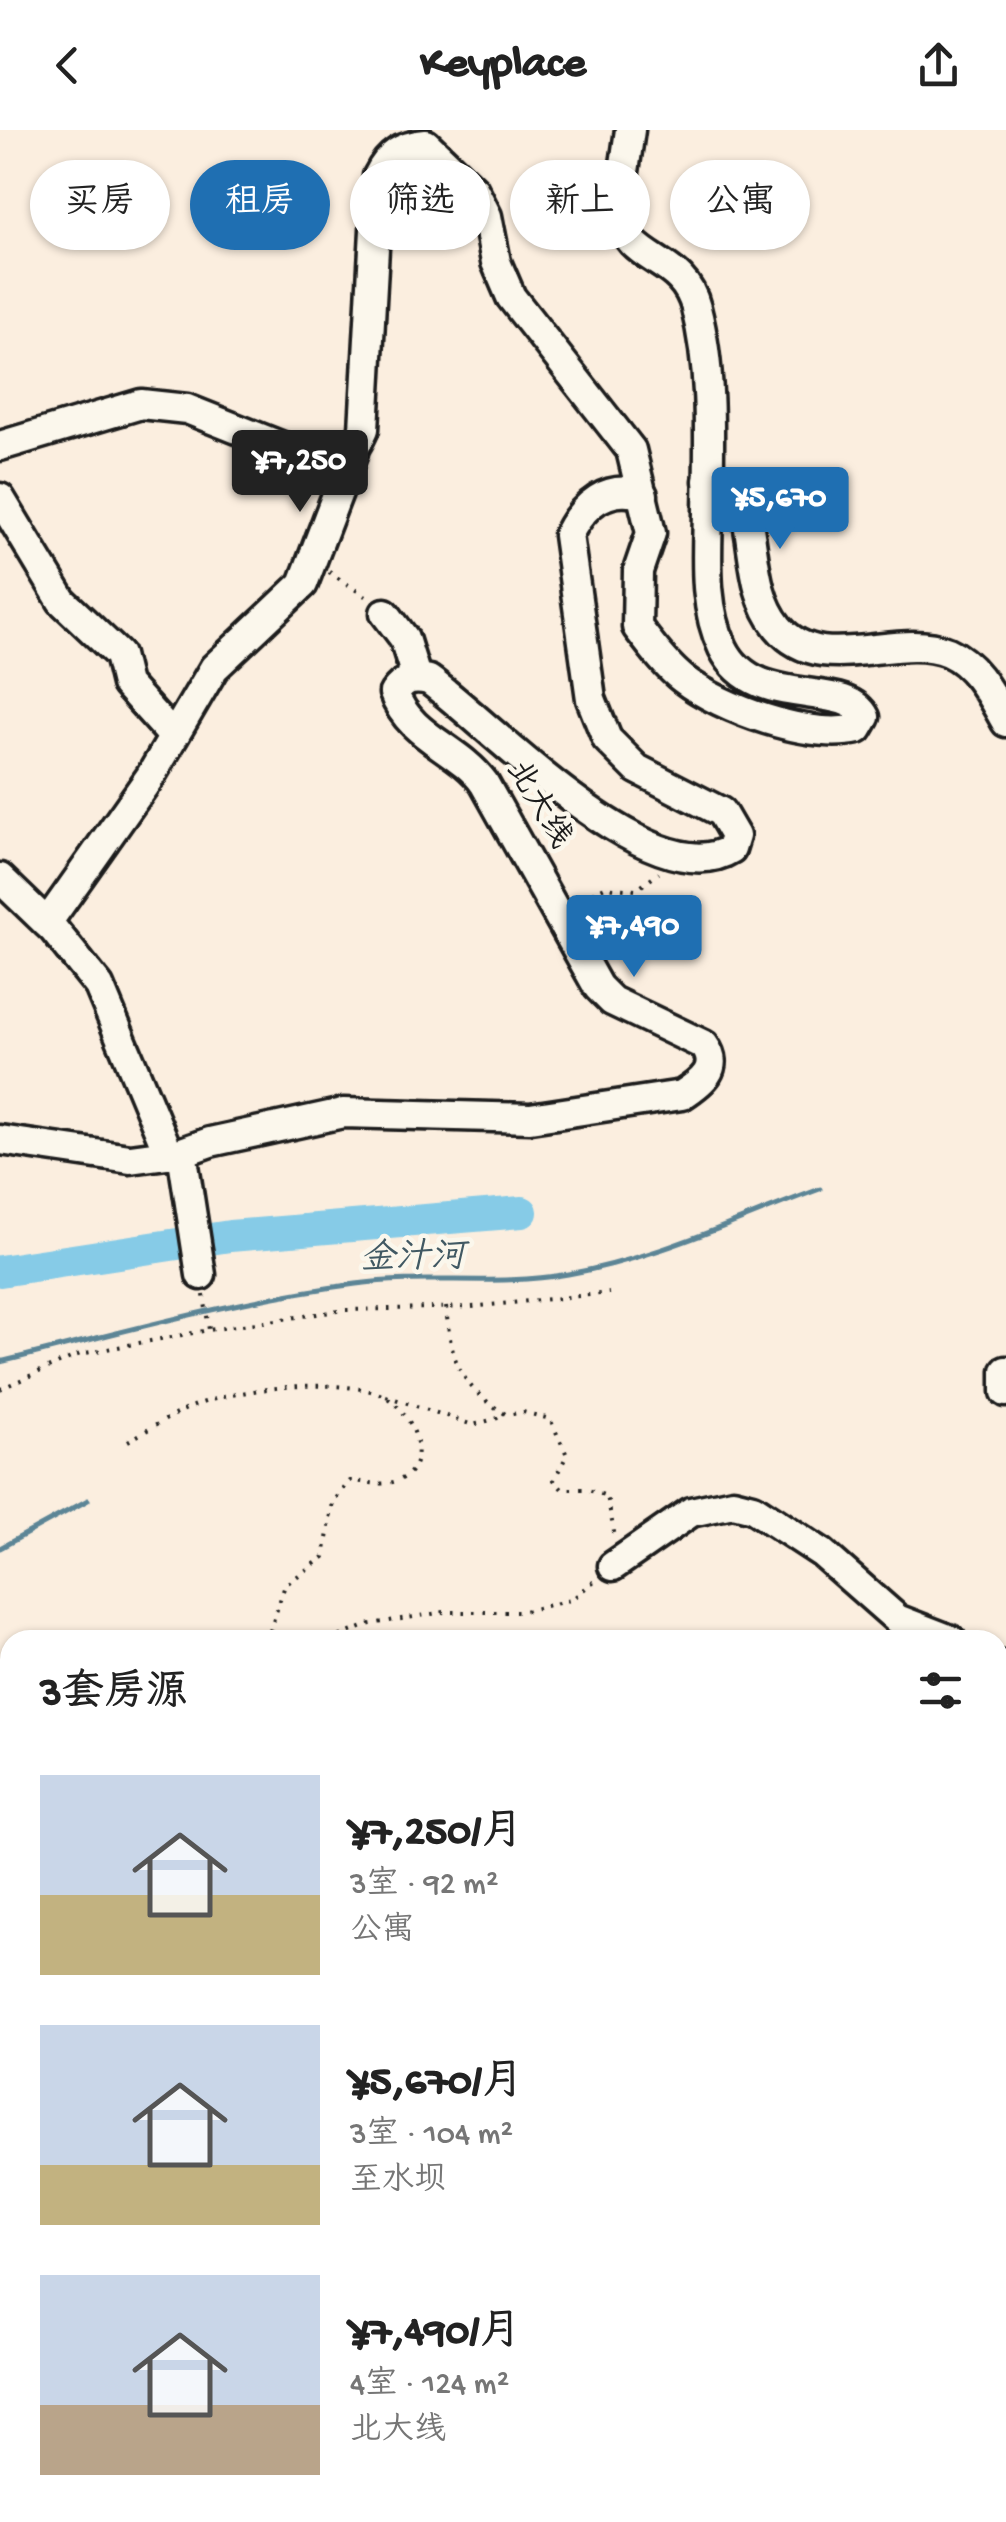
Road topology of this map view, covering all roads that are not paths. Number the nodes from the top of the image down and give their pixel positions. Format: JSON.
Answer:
{"nodes":[{"id":1,"x":630,"y":130,"type":"edge"},
{"id":2,"x":0,"y":446,"type":"edge"},
{"id":3,"x":353,"y":453,"type":"junction"},
{"id":4,"x":708,"y":481,"type":"junction"},
{"id":5,"x":643,"y":495,"type":"junction"},
{"id":6,"x":0,"y":498,"type":"edge"},
{"id":7,"x":385,"y":613,"type":"road end"},
{"id":8,"x":416,"y":677,"type":"junction"},
{"id":9,"x":1006,"y":722,"type":"edge"},
{"id":10,"x":171,"y":734,"type":"junction"},
{"id":11,"x":0,"y":878,"type":"edge"},
{"id":12,"x":47,"y":923,"type":"junction"},
{"id":13,"x":0,"y":1140,"type":"edge"},
{"id":14,"x":176,"y":1153,"type":"junction"},
{"id":15,"x":201,"y":1275,"type":"dead end"},
{"id":16,"x":1006,"y":1371,"type":"edge"},
{"id":17,"x":1006,"y":1392,"type":"edge"},
{"id":18,"x":613,"y":1566,"type":"road end"},
{"id":19,"x":924,"y":1630,"type":"edge"}],
"edges":[{"from":1,"to":4,"type":"street"},
{"from":2,"to":3,"type":"street"},
{"from":3,"to":5,"type":"street"},
{"from":3,"to":10,"type":"street"},
{"from":4,"to":5,"type":"street"},
{"from":4,"to":9,"type":"street"},
{"from":5,"to":8,"type":"street","name":"北大线"},
{"from":6,"to":10,"type":"street"},
{"from":7,"to":8,"type":"street"},
{"from":8,"to":14,"type":"street","name":"北大线"},
{"from":10,"to":12,"type":"street"},
{"from":11,"to":12,"type":"street"},
{"from":12,"to":14,"type":"street"},
{"from":13,"to":14,"type":"street","name":"北大线"},
{"from":14,"to":15,"type":"street"},
{"from":16,"to":17,"type":"street"},
{"from":18,"to":19,"type":"street"}]}
